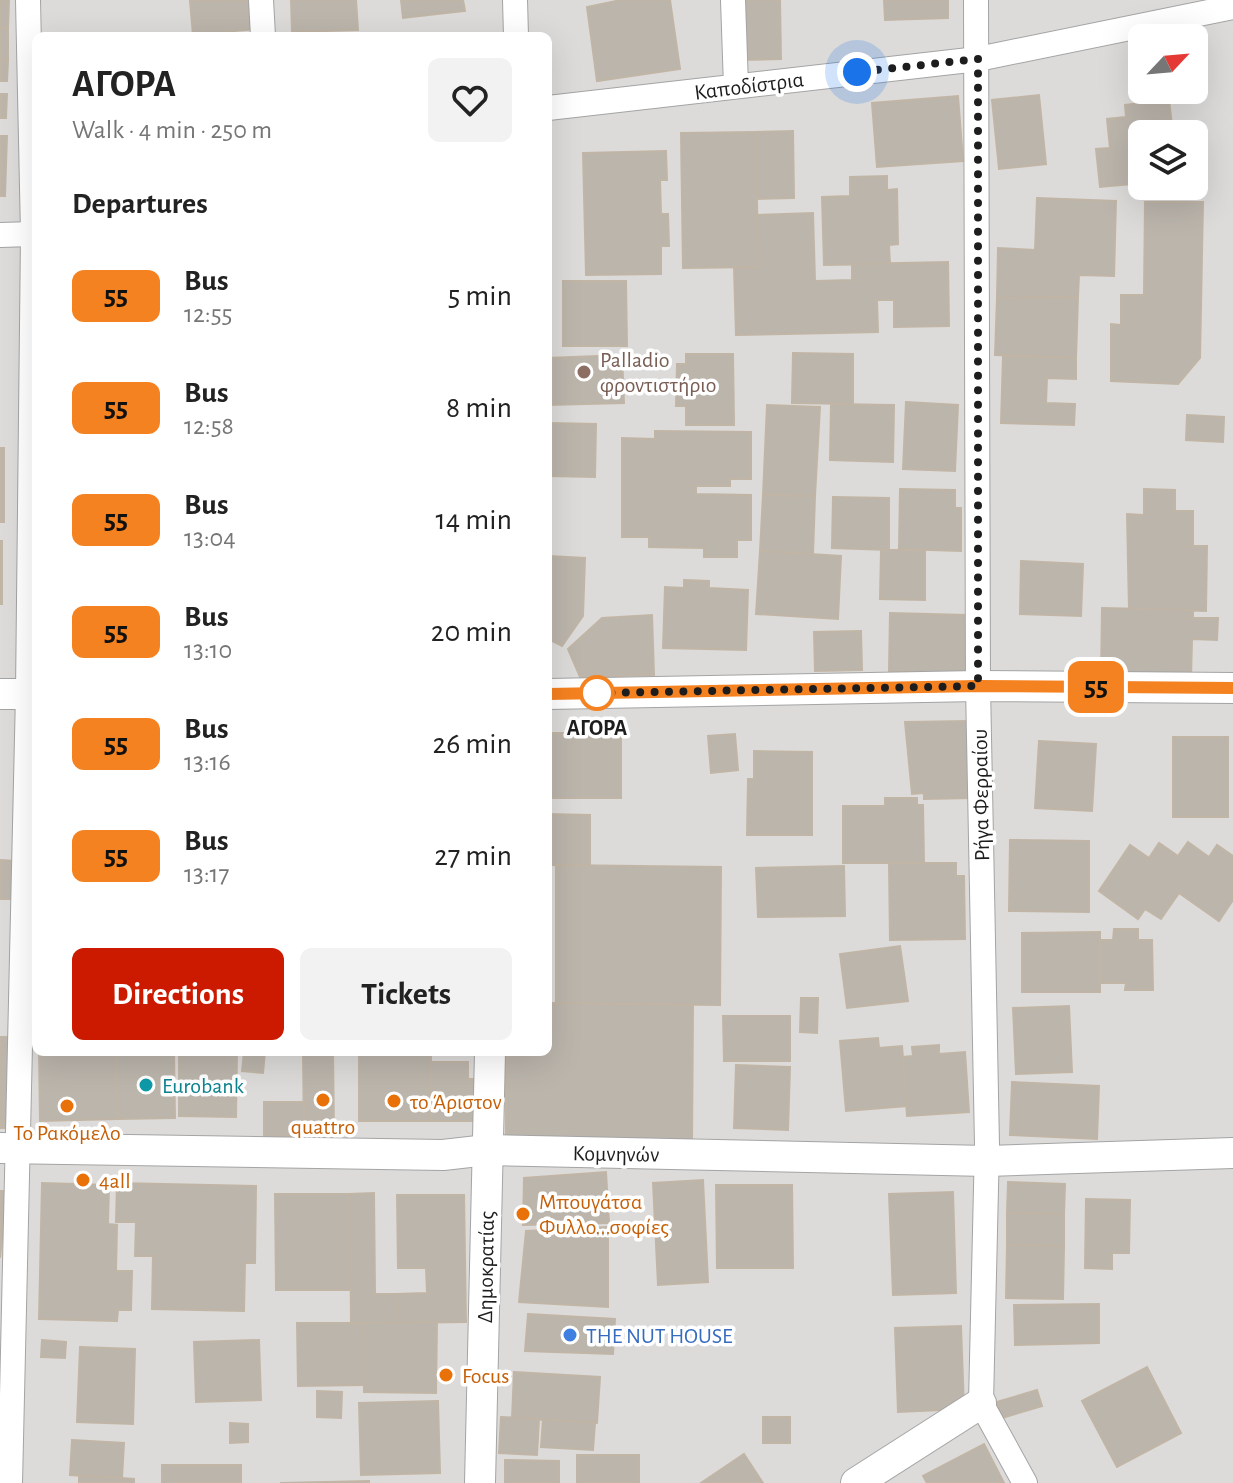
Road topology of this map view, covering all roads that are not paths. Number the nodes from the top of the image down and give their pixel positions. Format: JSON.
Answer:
{"nodes":[{"id":1,"x":28,"y":0,"type":"edge"},
{"id":2,"x":261,"y":0,"type":"edge"},
{"id":3,"x":515,"y":0,"type":"edge"},
{"id":4,"x":733,"y":0,"type":"edge"},
{"id":5,"x":976,"y":0,"type":"edge"},
{"id":6,"x":1233,"y":7,"type":"edge"},
{"id":7,"x":263,"y":32,"type":"edge"},
{"id":8,"x":516,"y":32,"type":"edge"},
{"id":9,"x":978,"y":59,"type":"junction"},
{"id":10,"x":736,"y":86,"type":"junction"},
{"id":11,"x":552,"y":108,"type":"edge"},
{"id":12,"x":32,"y":129,"type":"edge"},
{"id":13,"x":32,"y":234,"type":"edge"},
{"id":14,"x":0,"y":235,"type":"edge"},
{"id":15,"x":32,"y":272,"type":"edge"},
{"id":16,"x":978,"y":686,"type":"junction"},
{"id":17,"x":1233,"y":688,"type":"edge"},
{"id":18,"x":21,"y":694,"type":"edge"},
{"id":19,"x":552,"y":694,"type":"edge"},
{"id":20,"x":490,"y":1056,"type":"edge"},
{"id":21,"x":9,"y":1148,"type":"edge"},
{"id":22,"x":487,"y":1150,"type":"junction"},
{"id":23,"x":1233,"y":1153,"type":"edge"},
{"id":24,"x":987,"y":1161,"type":"junction"},
{"id":25,"x":981,"y":1403,"type":"junction"},
{"id":26,"x":10,"y":1483,"type":"edge"},
{"id":27,"x":480,"y":1483,"type":"edge"},
{"id":28,"x":856,"y":1483,"type":"edge"},
{"id":29,"x":1025,"y":1483,"type":"edge"}],
"edges":[{"from":1,"to":12,"type":"street"},
{"from":2,"to":7,"type":"street"},
{"from":3,"to":8,"type":"street"},
{"from":4,"to":10,"type":"street"},
{"from":5,"to":9,"type":"street","name":"Ρήγα Φερραίου"},
{"from":6,"to":9,"type":"street","name":"Καποδίστρια"},
{"from":9,"to":10,"type":"street","name":"Καποδίστρια"},
{"from":9,"to":16,"type":"street","name":"Ρήγα Φερραίου"},
{"from":10,"to":11,"type":"street","name":"Καποδίστρια"},
{"from":13,"to":14,"type":"street"},
{"from":15,"to":18,"type":"street"},
{"from":16,"to":17,"type":"street"},
{"from":16,"to":19,"type":"street"},
{"from":16,"to":24,"type":"street","name":"Ρήγα Φερραίου"},
{"from":18,"to":21,"type":"street"},
{"from":20,"to":22,"type":"street","name":"Δημοκρατίας"},
{"from":21,"to":22,"type":"street","name":"Κομνηνών"},
{"from":21,"to":26,"type":"street"},
{"from":22,"to":24,"type":"street","name":"Κομνηνών"},
{"from":22,"to":27,"type":"street","name":"Δημοκρατίας"},
{"from":23,"to":24,"type":"street","name":"Κομνηνών"},
{"from":24,"to":25,"type":"street","name":"Ρήγα Φερραίου"},
{"from":25,"to":28,"type":"street"},
{"from":25,"to":29,"type":"street"}]}
